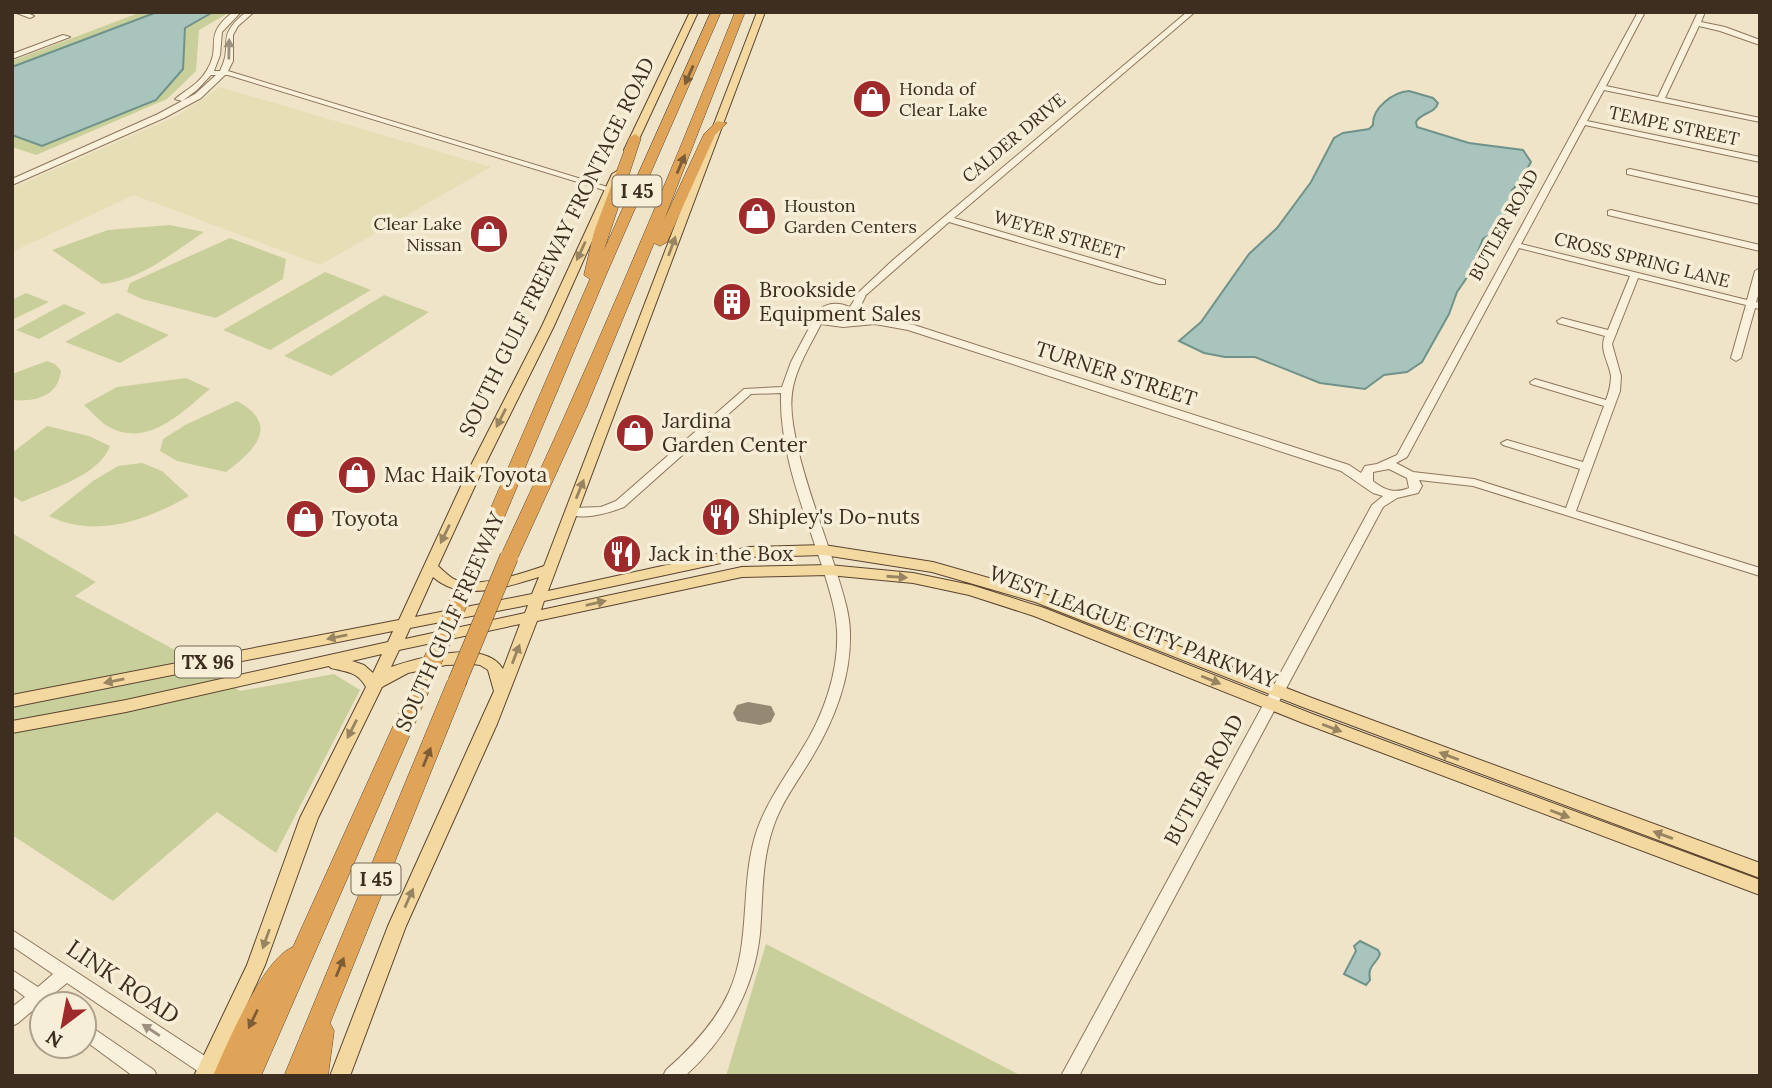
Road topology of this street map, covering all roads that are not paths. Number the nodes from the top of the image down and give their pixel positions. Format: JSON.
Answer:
{"nodes":[{"id":1,"x":17,"y":12,"type":"edge"},
{"id":2,"x":239,"y":12,"type":"edge"},
{"id":3,"x":251,"y":12,"type":"edge"},
{"id":4,"x":694,"y":12,"type":"edge"},
{"id":5,"x":716,"y":12,"type":"edge"},
{"id":6,"x":740,"y":12,"type":"edge"},
{"id":7,"x":761,"y":12,"type":"edge"},
{"id":8,"x":1192,"y":12,"type":"edge"},
{"id":9,"x":1642,"y":12,"type":"edge"},
{"id":10,"x":1702,"y":12,"type":"edge"},
{"id":11,"x":30,"y":16,"type":"dead end"},
{"id":12,"x":1696,"y":23,"type":"junction"},
{"id":13,"x":66,"y":37,"type":"dead end"},
{"id":14,"x":1760,"y":43,"type":"edge"},
{"id":15,"x":12,"y":57,"type":"edge"},
{"id":16,"x":209,"y":73,"type":"junction"},
{"id":17,"x":223,"y":73,"type":"junction"},
{"id":18,"x":1601,"y":87,"type":"junction"},
{"id":19,"x":1661,"y":99,"type":"junction"},
{"id":20,"x":1760,"y":120,"type":"edge"},
{"id":21,"x":1582,"y":122,"type":"junction"},
{"id":22,"x":721,"y":123,"type":"junction"},
{"id":23,"x":635,"y":138,"type":"junction"},
{"id":24,"x":1760,"y":160,"type":"edge"},
{"id":25,"x":1630,"y":172,"type":"dead end"},
{"id":26,"x":12,"y":174,"type":"edge"},
{"id":27,"x":12,"y":182,"type":"edge"},
{"id":28,"x":610,"y":189,"type":"junction"},
{"id":29,"x":1760,"y":201,"type":"edge"},
{"id":30,"x":1611,"y":213,"type":"dead end"},
{"id":31,"x":948,"y":219,"type":"junction"},
{"id":32,"x":1516,"y":245,"type":"junction"},
{"id":33,"x":1760,"y":248,"type":"edge"},
{"id":34,"x":1760,"y":271,"type":"edge"},
{"id":35,"x":1635,"y":275,"type":"junction"},
{"id":36,"x":1162,"y":282,"type":"dead end"},
{"id":37,"x":862,"y":294,"type":"junction"},
{"id":38,"x":1755,"y":305,"type":"edge"},
{"id":39,"x":833,"y":306,"type":"junction"},
{"id":40,"x":819,"y":318,"type":"junction"},
{"id":41,"x":848,"y":318,"type":"junction"},
{"id":42,"x":1562,"y":321,"type":"dead end"},
{"id":43,"x":1610,"y":334,"type":"junction"},
{"id":44,"x":809,"y":340,"type":"junction"},
{"id":45,"x":1736,"y":358,"type":"dead end"},
{"id":46,"x":559,"y":369,"type":"junction"},
{"id":47,"x":1535,"y":382,"type":"dead end"},
{"id":48,"x":787,"y":390,"type":"junction"},
{"id":49,"x":1610,"y":404,"type":"junction"},
{"id":50,"x":563,"y":439,"type":"junction"},
{"id":51,"x":1507,"y":443,"type":"dead end"},
{"id":52,"x":1401,"y":457,"type":"junction"},
{"id":53,"x":1382,"y":465,"type":"junction"},
{"id":54,"x":1587,"y":467,"type":"junction"},
{"id":55,"x":1412,"y":478,"type":"junction"},
{"id":56,"x":1369,"y":479,"type":"junction"},
{"id":57,"x":1394,"y":495,"type":"junction"},
{"id":58,"x":1378,"y":505,"type":"junction"},
{"id":59,"x":571,"y":512,"type":"junction"},
{"id":60,"x":1570,"y":512,"type":"junction"},
{"id":61,"x":824,"y":550,"type":"junction"},
{"id":62,"x":430,"y":566,"type":"junction"},
{"id":63,"x":548,"y":569,"type":"junction"},
{"id":64,"x":830,"y":570,"type":"junction"},
{"id":65,"x":1760,"y":572,"type":"edge"},
{"id":66,"x":537,"y":598,"type":"junction"},
{"id":67,"x":530,"y":617,"type":"junction"},
{"id":68,"x":404,"y":624,"type":"junction"},
{"id":69,"x":393,"y":648,"type":"junction"},
{"id":70,"x":317,"y":663,"type":"junction"},
{"id":71,"x":374,"y":686,"type":"junction"},
{"id":72,"x":502,"y":691,"type":"junction"},
{"id":73,"x":1272,"y":697,"type":"junction"},
{"id":74,"x":12,"y":701,"type":"edge"},
{"id":75,"x":12,"y":727,"type":"edge"},
{"id":76,"x":1722,"y":866,"type":"junction"},
{"id":77,"x":1760,"y":871,"type":"edge"},
{"id":78,"x":1760,"y":888,"type":"edge"},
{"id":79,"x":12,"y":936,"type":"edge"},
{"id":80,"x":307,"y":944,"type":"junction"},
{"id":81,"x":65,"y":974,"type":"junction"},
{"id":82,"x":12,"y":977,"type":"edge"},
{"id":83,"x":30,"y":990,"type":"edge"},
{"id":84,"x":51,"y":990,"type":"edge"},
{"id":85,"x":328,"y":998,"type":"junction"},
{"id":86,"x":28,"y":1009,"type":"edge"},
{"id":87,"x":12,"y":1018,"type":"edge"},
{"id":88,"x":98,"y":1040,"type":"edge"},
{"id":89,"x":213,"y":1073,"type":"edge"},
{"id":90,"x":148,"y":1076,"type":"edge"},
{"id":91,"x":248,"y":1076,"type":"edge"},
{"id":92,"x":296,"y":1076,"type":"edge"},
{"id":93,"x":315,"y":1076,"type":"edge"},
{"id":94,"x":340,"y":1076,"type":"edge"},
{"id":95,"x":672,"y":1076,"type":"edge"},
{"id":96,"x":1070,"y":1076,"type":"edge"}],
"edges":[{"from":1,"to":11,"type":"street"},
{"from":2,"to":16,"type":"street"},
{"from":17,"to":3,"type":"street","one_way":true},
{"from":4,"to":23,"type":"main road","name":"SOUTH GULF FREEWAY FRONTAGE ROAD"},
{"from":5,"to":46,"type":"highway","name":"SOUTH GULF FREEWAY","number":"I 45","one_way":true},
{"from":50,"to":6,"type":"highway","name":"SOUTH GULF FREEWAY","number":"I 45","one_way":true},
{"from":7,"to":22,"type":"main road"},
{"from":8,"to":31,"type":"street","name":"CALDER DRIVE"},
{"from":9,"to":18,"type":"street","name":"BUTLER ROAD"},
{"from":10,"to":12,"type":"street"},
{"from":12,"to":14,"type":"street"},
{"from":12,"to":19,"type":"street"},
{"from":13,"to":15,"type":"street"},
{"from":16,"to":17,"type":"street"},
{"from":16,"to":26,"type":"street"},
{"from":17,"to":27,"type":"street"},
{"from":17,"to":28,"type":"street"},
{"from":18,"to":19,"type":"street"},
{"from":18,"to":21,"type":"street","name":"BUTLER ROAD"},
{"from":19,"to":20,"type":"street"},
{"from":21,"to":24,"type":"street","name":"TEMPE STREET"},
{"from":21,"to":32,"type":"street","name":"BUTLER ROAD"},
{"from":22,"to":50,"type":"highway"},
{"from":59,"to":22,"type":"main road","one_way":true},
{"from":23,"to":28,"type":"main road","name":"SOUTH GULF FREEWAY FRONTAGE ROAD"},
{"from":23,"to":46,"type":"highway"},
{"from":25,"to":29,"type":"street"},
{"from":28,"to":62,"type":"main road","name":"SOUTH GULF FREEWAY FRONTAGE ROAD","one_way":true},
{"from":30,"to":33,"type":"street"},
{"from":31,"to":36,"type":"street","name":"WEYER STREET"},
{"from":31,"to":37,"type":"street","name":"CALDER DRIVE"},
{"from":32,"to":35,"type":"street","name":"CROSS SPRING LANE"},
{"from":32,"to":52,"type":"street","name":"BUTLER ROAD"},
{"from":34,"to":38,"type":"street"},
{"from":35,"to":38,"type":"street","name":"CROSS SPRING LANE"},
{"from":35,"to":43,"type":"street"},
{"from":37,"to":39,"type":"street","name":"CALDER DRIVE"},
{"from":37,"to":41,"type":"street","name":"CALDER DRIVE"},
{"from":38,"to":45,"type":"street"},
{"from":39,"to":40,"type":"street","name":"CALDER DRIVE"},
{"from":39,"to":41,"type":"street"},
{"from":40,"to":41,"type":"street"},
{"from":40,"to":44,"type":"street"},
{"from":41,"to":44,"type":"street"},
{"from":41,"to":56,"type":"street","name":"TURNER STREET"},
{"from":42,"to":43,"type":"street"},
{"from":43,"to":49,"type":"street"},
{"from":44,"to":48,"type":"street"},
{"from":46,"to":80,"type":"highway","name":"SOUTH GULF FREEWAY","number":"I 45","bridge":true},
{"from":47,"to":49,"type":"street"},
{"from":48,"to":59,"type":"street"},
{"from":48,"to":61,"type":"street"},
{"from":49,"to":54,"type":"street"},
{"from":85,"to":50,"type":"highway","name":"SOUTH GULF FREEWAY","number":"I 45","one_way":true,"bridge":true},
{"from":51,"to":54,"type":"street"},
{"from":52,"to":53,"type":"street"},
{"from":52,"to":55,"type":"street"},
{"from":53,"to":55,"type":"street"},
{"from":53,"to":56,"type":"street"},
{"from":54,"to":60,"type":"street"},
{"from":55,"to":57,"type":"street","name":"BUTLER ROAD"},
{"from":55,"to":60,"type":"street"},
{"from":56,"to":57,"type":"street","name":"TURNER STREET"},
{"from":56,"to":58,"type":"street"},
{"from":57,"to":58,"type":"street","name":"BUTLER ROAD"},
{"from":58,"to":73,"type":"street","name":"BUTLER ROAD"},
{"from":59,"to":63,"type":"main road"},
{"from":60,"to":65,"type":"street"},
{"from":61,"to":64,"type":"street"},
{"from":61,"to":66,"type":"main road","name":"WEST LEAGUE CITY PARKWAY"},
{"from":61,"to":73,"type":"main road","name":"WEST LEAGUE CITY PARKWAY"},
{"from":62,"to":63,"type":"main road"},
{"from":62,"to":68,"type":"main road","name":"SOUTH GULF FREEWAY FRONTAGE ROAD"},
{"from":63,"to":66,"type":"main road"},
{"from":67,"to":64,"type":"main road","name":"WEST LEAGUE CITY PARKWAY","one_way":true},
{"from":64,"to":73,"type":"main road","name":"WEST LEAGUE CITY PARKWAY","one_way":true},
{"from":64,"to":95,"type":"street"},
{"from":66,"to":67,"type":"main road"},
{"from":66,"to":68,"type":"main road","name":"WEST LEAGUE CITY PARKWAY","number":"TX 96"},
{"from":67,"to":69,"type":"main road","name":"WEST LEAGUE CITY PARKWAY","number":"TX 96"},
{"from":72,"to":67,"type":"main road","one_way":true},
{"from":68,"to":69,"type":"main road","name":"SOUTH GULF FREEWAY FRONTAGE ROAD"},
{"from":68,"to":74,"type":"main road","name":"WEST LEAGUE CITY PARKWAY","number":"TX 96","one_way":true},
{"from":69,"to":70,"type":"main road","name":"WEST LEAGUE CITY PARKWAY","number":"TX 96"},
{"from":69,"to":71,"type":"main road","name":"SOUTH GULF FREEWAY FRONTAGE ROAD"},
{"from":70,"to":71,"type":"main road"},
{"from":70,"to":75,"type":"main road","name":"WEST LEAGUE CITY PARKWAY","number":"TX 96"},
{"from":71,"to":72,"type":"main road"},
{"from":71,"to":89,"type":"main road","name":"SOUTH GULF FREEWAY FRONTAGE ROAD","one_way":true},
{"from":94,"to":72,"type":"main road","one_way":true},
{"from":73,"to":76,"type":"main road","name":"WEST LEAGUE CITY PARKWAY"},
{"from":73,"to":96,"type":"street","name":"BUTLER ROAD"},
{"from":76,"to":77,"type":"main road","name":"WEST LEAGUE CITY PARKWAY"},
{"from":76,"to":78,"type":"main road","name":"WEST LEAGUE CITY PARKWAY"},
{"from":79,"to":81,"type":"street","name":"LINK ROAD"},
{"from":80,"to":89,"type":"highway","one_way":true},
{"from":80,"to":91,"type":"highway","name":"SOUTH GULF FREEWAY","number":"I 45"},
{"from":81,"to":84,"type":"street"},
{"from":89,"to":81,"type":"street","name":"LINK ROAD","one_way":true},
{"from":82,"to":83,"type":"street"},
{"from":85,"to":92,"type":"highway","name":"SOUTH GULF FREEWAY","number":"I 45"},
{"from":85,"to":93,"type":"highway"},
{"from":86,"to":87,"type":"street"},
{"from":88,"to":90,"type":"street"}]}
